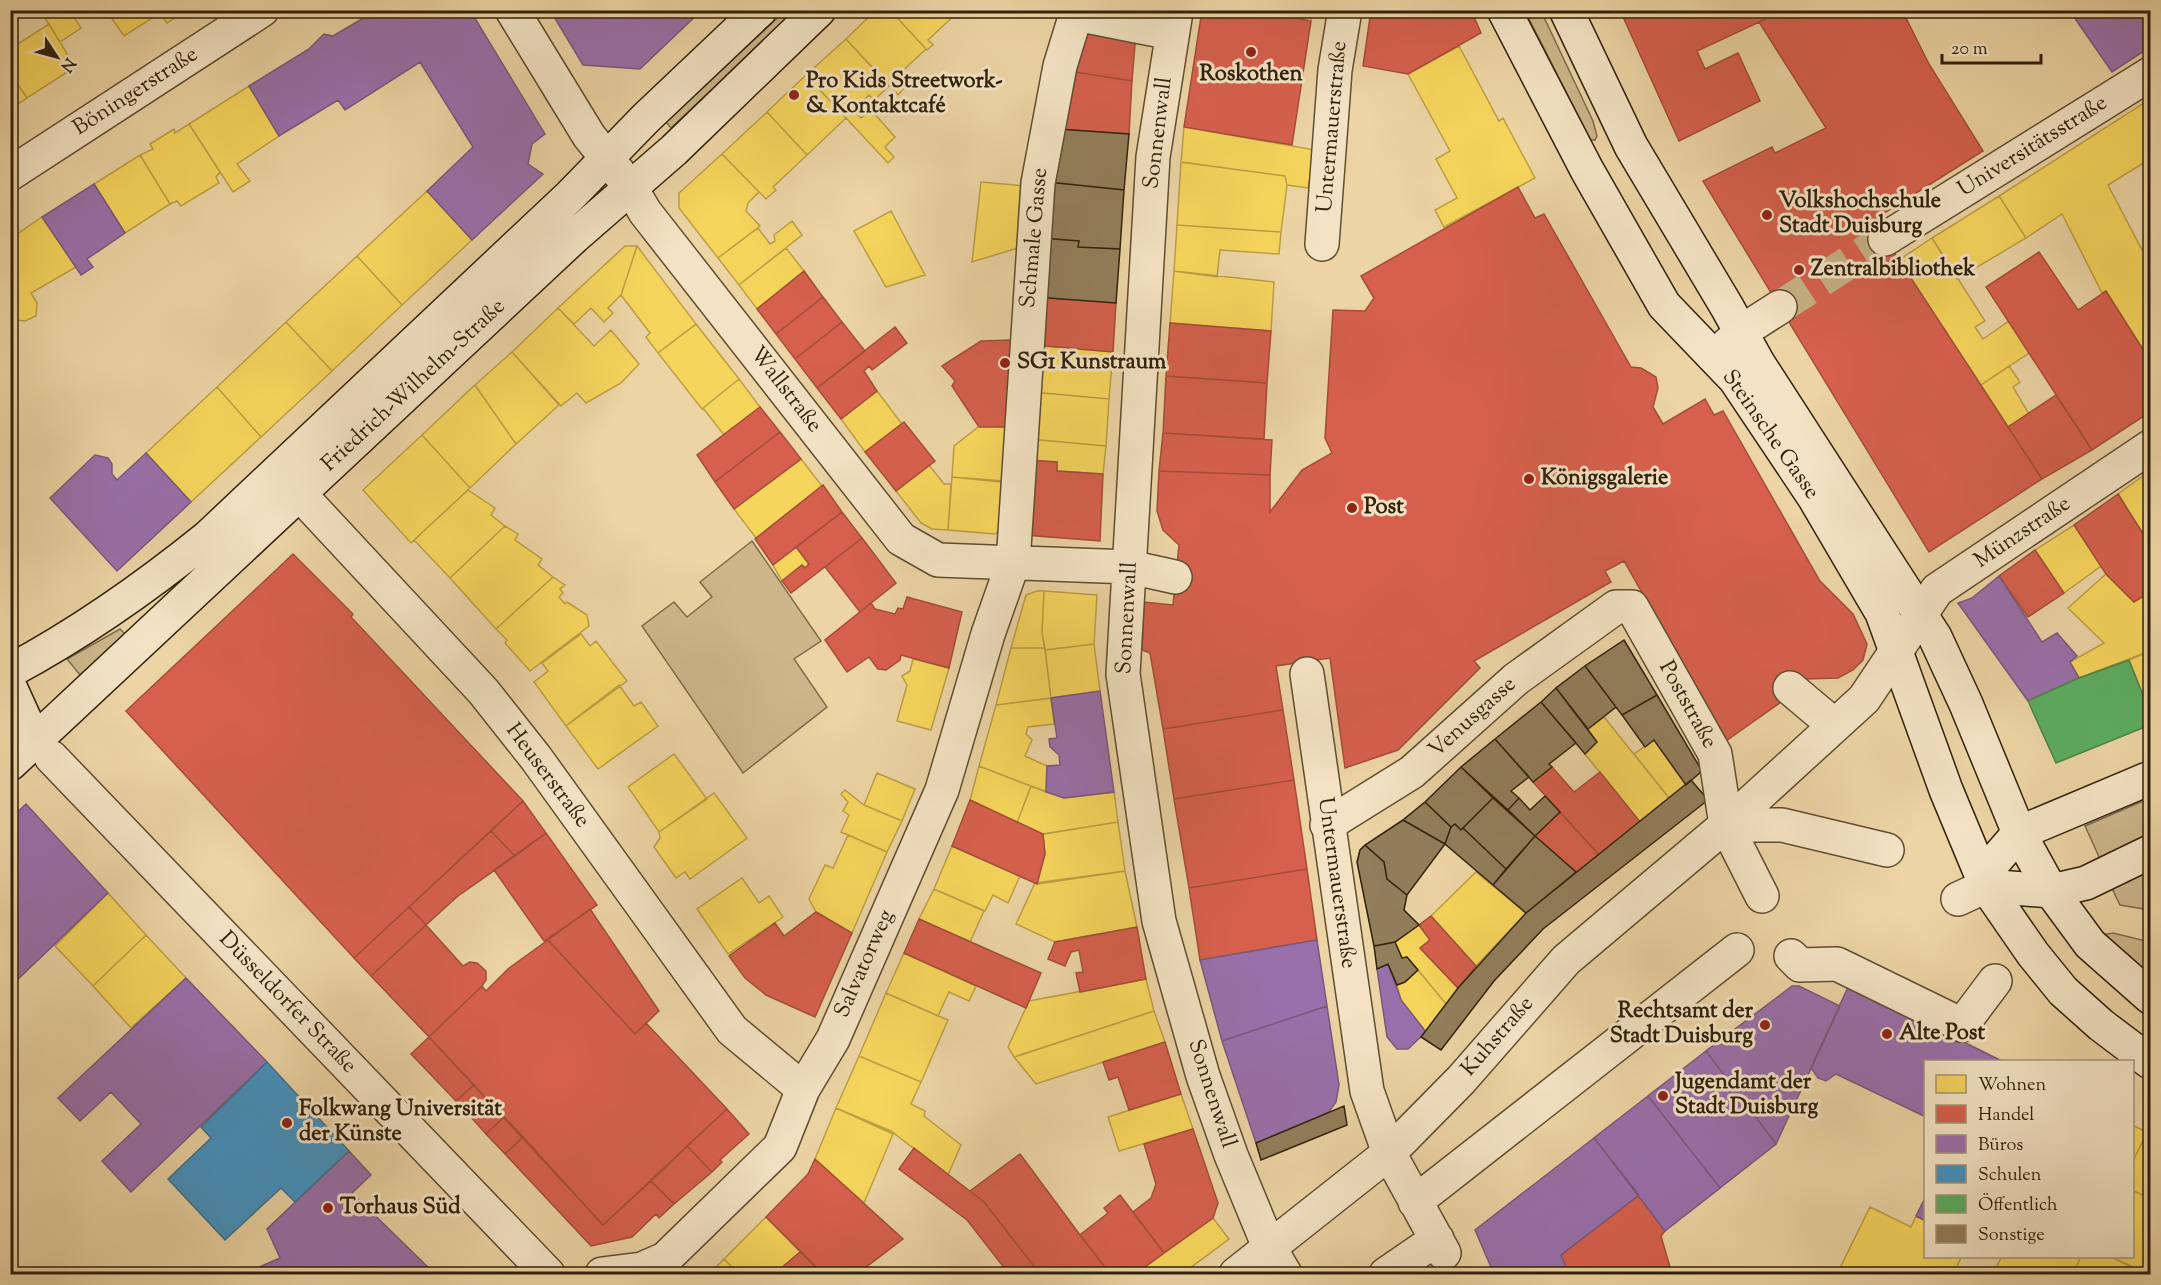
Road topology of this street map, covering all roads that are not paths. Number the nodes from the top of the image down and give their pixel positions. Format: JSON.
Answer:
{"nodes":[{"id":1,"x":262,"y":10,"type":"edge"},
{"id":2,"x":512,"y":10,"type":"edge"},
{"id":3,"x":760,"y":10,"type":"edge"},
{"id":4,"x":819,"y":10,"type":"edge"},
{"id":5,"x":1346,"y":10,"type":"edge"},
{"id":6,"x":1504,"y":10,"type":"edge"},
{"id":7,"x":1566,"y":10,"type":"edge"},
{"id":8,"x":1174,"y":22,"type":"edge"},
{"id":9,"x":2151,"y":74,"type":"edge"},
{"id":10,"x":607,"y":157,"type":"junction"},
{"id":11,"x":10,"y":174,"type":"edge"},
{"id":12,"x":631,"y":188,"type":"junction"},
{"id":13,"x":1885,"y":239,"type":"tunnel mouth"},
{"id":14,"x":1322,"y":244,"type":"dead end"},
{"id":15,"x":1780,"y":307,"type":"tunnel mouth"},
{"id":16,"x":1741,"y":332,"type":"junction"},
{"id":17,"x":1714,"y":357,"type":"junction"},
{"id":18,"x":2151,"y":447,"type":"edge"},
{"id":19,"x":289,"y":482,"type":"junction"},
{"id":20,"x":1013,"y":563,"type":"junction"},
{"id":21,"x":1130,"y":567,"type":"junction"},
{"id":22,"x":1175,"y":577,"type":"dead end"},
{"id":23,"x":1616,"y":607,"type":"joint"},
{"id":24,"x":1909,"y":632,"type":"junction"},
{"id":25,"x":10,"y":671,"type":"edge"},
{"id":26,"x":1307,"y":674,"type":"dead end"},
{"id":27,"x":10,"y":687,"type":"edge"},
{"id":28,"x":1790,"y":688,"type":"dead end"},
{"id":29,"x":1834,"y":725,"type":"junction"},
{"id":30,"x":32,"y":744,"type":"edge"},
{"id":31,"x":10,"y":764,"type":"edge"},
{"id":32,"x":2151,"y":778,"type":"edge"},
{"id":33,"x":1327,"y":825,"type":"junction"},
{"id":34,"x":1726,"y":825,"type":"junction"},
{"id":35,"x":2019,"y":833,"type":"junction"},
{"id":36,"x":1887,"y":850,"type":"dead end"},
{"id":37,"x":2151,"y":852,"type":"edge"},
{"id":38,"x":1975,"y":888,"type":"junction"},
{"id":39,"x":2051,"y":891,"type":"junction"},
{"id":40,"x":1762,"y":896,"type":"dead end"},
{"id":41,"x":1737,"y":950,"type":"dead end"},
{"id":42,"x":1791,"y":956,"type":"dead end"},
{"id":43,"x":1995,"y":981,"type":"dead end"},
{"id":44,"x":2151,"y":997,"type":"edge"},
{"id":45,"x":2151,"y":1062,"type":"edge"},
{"id":46,"x":791,"y":1079,"type":"junction"},
{"id":47,"x":1389,"y":1153,"type":"junction"},
{"id":48,"x":1416,"y":1202,"type":"junction"},
{"id":49,"x":1269,"y":1247,"type":"junction"},
{"id":50,"x":548,"y":1275,"type":"edge"},
{"id":51,"x":602,"y":1275,"type":"edge"},
{"id":52,"x":1236,"y":1275,"type":"edge"},
{"id":53,"x":1285,"y":1275,"type":"edge"},
{"id":54,"x":1386,"y":1275,"type":"edge"}],
"edges":[{"from":1,"to":11,"type":"street","name":"Böningerstraße"},
{"from":2,"to":10,"type":"street","name":"Wallstraße"},
{"from":3,"to":10,"type":"street","name":"Friedrich-Wilhelm-Straße"},
{"from":4,"to":12,"type":"street","name":"Friedrich-Wilhelm-Straße"},
{"from":5,"to":14,"type":"street","name":"Untermauerstraße"},
{"from":6,"to":17,"type":"street","name":"Steinsche Gasse"},
{"from":7,"to":16,"type":"street","name":"Steinsche Gasse"},
{"from":8,"to":20,"type":"street","name":"Schmale Gasse"},
{"from":8,"to":21,"type":"street","name":"Sonnenwall"},
{"from":9,"to":13,"type":"street","name":"Universitätsstraße"},
{"from":10,"to":12,"type":"street","name":"Wallstraße"},
{"from":10,"to":19,"type":"street","name":"Friedrich-Wilhelm-Straße"},
{"from":12,"to":19,"type":"street","name":"Friedrich-Wilhelm-Straße"},
{"from":12,"to":20,"type":"street","name":"Wallstraße"},
{"from":15,"to":16,"type":"street"},
{"from":16,"to":17,"type":"street"},
{"from":16,"to":24,"type":"street","name":"Steinsche Gasse"},
{"from":17,"to":24,"type":"street","name":"Steinsche Gasse"},
{"from":18,"to":24,"type":"street","name":"Münzstraße"},
{"from":19,"to":25,"type":"street","name":"Friedrich-Wilhelm-Straße"},
{"from":19,"to":30,"type":"street","name":"Friedrich-Wilhelm-Straße"},
{"from":19,"to":46,"type":"street","name":"Heuserstraße"},
{"from":20,"to":21,"type":"street","name":"Wallstraße"},
{"from":20,"to":46,"type":"street","name":"Salvatorweg"},
{"from":21,"to":22,"type":"street","name":"Wallstraße"},
{"from":21,"to":49,"type":"street","name":"Sonnenwall"},
{"from":23,"to":33,"type":"street","name":"Venusgasse"},
{"from":23,"to":34,"type":"street","name":"Poststraße"},
{"from":24,"to":29,"type":"street","name":"Kuhstraße"},
{"from":24,"to":35,"type":"street","name":"Steinsche Gasse"},
{"from":24,"to":38,"type":"street","name":"Steinsche Gasse"},
{"from":26,"to":33,"type":"street","name":"Untermauerstraße"},
{"from":27,"to":30,"type":"street","name":"Düsseldorfer Straße"},
{"from":28,"to":29,"type":"street"},
{"from":29,"to":34,"type":"street","name":"Kuhstraße"},
{"from":30,"to":31,"type":"street","name":"Friedrich-Wilhelm-Straße"},
{"from":30,"to":50,"type":"street","name":"Düsseldorfer Straße"},
{"from":32,"to":35,"type":"street"},
{"from":33,"to":47,"type":"street","name":"Untermauerstraße"},
{"from":34,"to":36,"type":"street"},
{"from":34,"to":40,"type":"street"},
{"from":34,"to":47,"type":"street","name":"Kuhstraße"},
{"from":35,"to":38,"type":"street"},
{"from":35,"to":39,"type":"street"},
{"from":37,"to":39,"type":"street"},
{"from":38,"to":39,"type":"street"},
{"from":38,"to":45,"type":"street"},
{"from":39,"to":44,"type":"street"},
{"from":41,"to":48,"type":"street"},
{"from":42,"to":43,"type":"street"},
{"from":46,"to":51,"type":"street","name":"Salvatorweg"},
{"from":47,"to":48,"type":"street","name":"Untermauerstraße"},
{"from":47,"to":49,"type":"street","name":"Kuhstraße"},
{"from":48,"to":54,"type":"street","name":"Untermauerstraße"},
{"from":49,"to":52,"type":"street","name":"Kuhstraße"},
{"from":49,"to":53,"type":"street","name":"Sonnenwall"}]}
